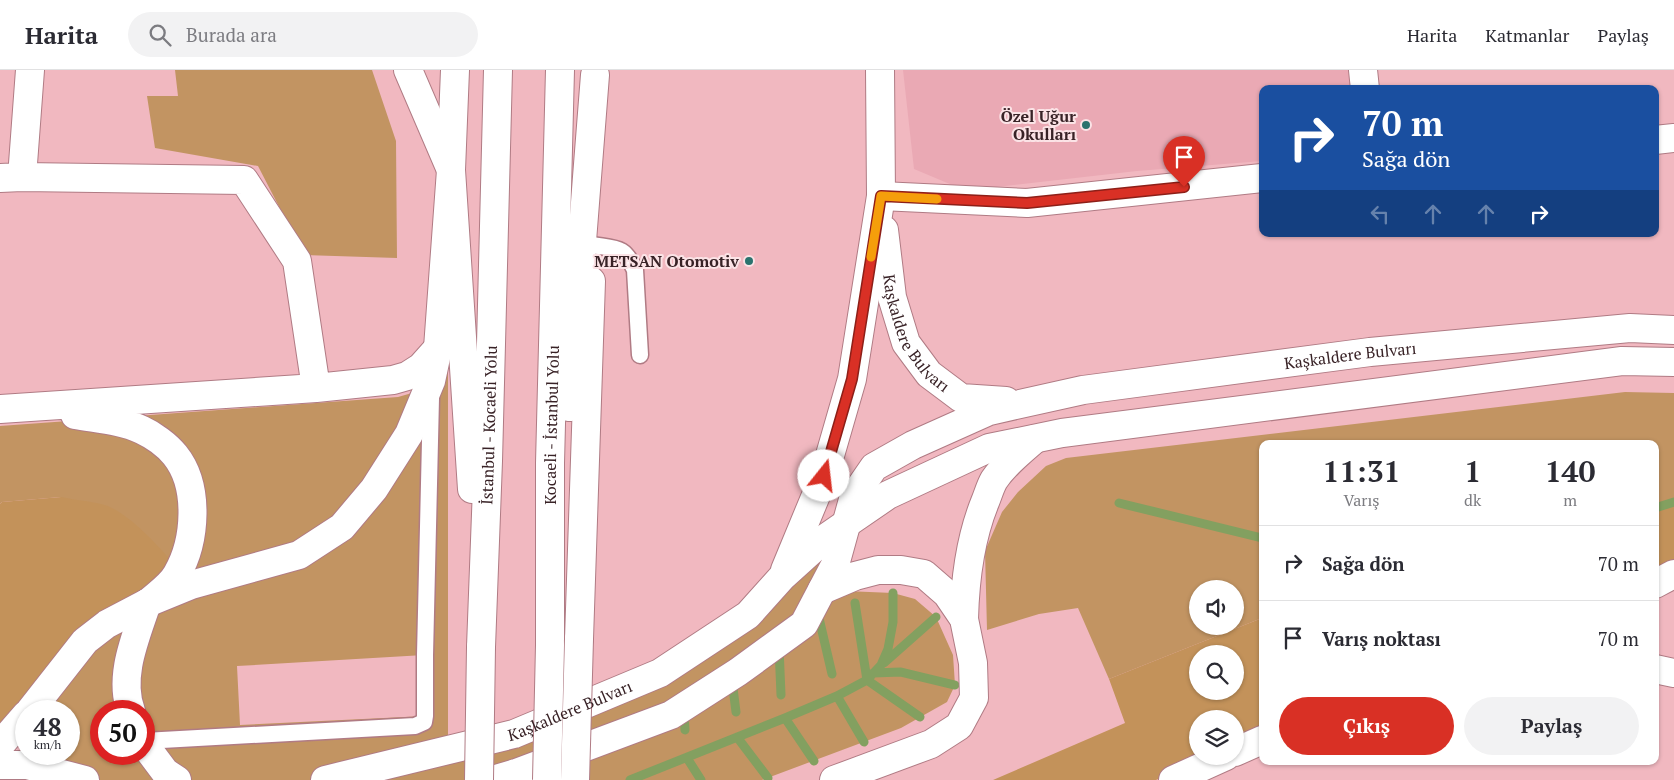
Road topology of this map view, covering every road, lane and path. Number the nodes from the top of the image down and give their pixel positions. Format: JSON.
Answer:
{"nodes":[{"id":1,"x":30,"y":70,"type":"edge"},
{"id":2,"x":408,"y":70,"type":"edge"},
{"id":3,"x":455,"y":70,"type":"edge"},
{"id":4,"x":498,"y":70,"type":"edge"},
{"id":5,"x":560,"y":70,"type":"edge"},
{"id":6,"x":880,"y":70,"type":"edge"},
{"id":7,"x":1363,"y":70,"type":"edge"},
{"id":8,"x":595,"y":73,"type":"edge"},
{"id":9,"x":1365,"y":85,"type":"edge"},
{"id":10,"x":1674,"y":138,"type":"edge"},
{"id":11,"x":1659,"y":140,"type":"edge"},
{"id":12,"x":452,"y":170,"type":"junction"},
{"id":13,"x":11,"y":178,"type":"edge"},
{"id":14,"x":1259,"y":178,"type":"edge"},
{"id":15,"x":881,"y":196,"type":"junction"},
{"id":16,"x":592,"y":244,"type":"junction"},
{"id":17,"x":1674,"y":330,"type":"edge"},
{"id":18,"x":438,"y":348,"type":"junction"},
{"id":19,"x":640,"y":355,"type":"dead end"},
{"id":20,"x":1674,"y":362,"type":"edge"},
{"id":21,"x":431,"y":381,"type":"junction"},
{"id":22,"x":316,"y":388,"type":"junction"},
{"id":23,"x":1028,"y":402,"type":"junction"},
{"id":24,"x":6,"y":409,"type":"edge"},
{"id":25,"x":1036,"y":438,"type":"junction"},
{"id":26,"x":846,"y":524,"type":"junction"},
{"id":27,"x":1674,"y":574,"type":"edge"},
{"id":28,"x":783,"y":576,"type":"junction"},
{"id":29,"x":1659,"y":582,"type":"edge"},
{"id":30,"x":822,"y":590,"type":"junction"},
{"id":31,"x":147,"y":603,"type":"junction"},
{"id":32,"x":964,"y":619,"type":"junction"},
{"id":33,"x":550,"y":645,"type":"junction"},
{"id":34,"x":482,"y":647,"type":"junction"},
{"id":35,"x":1659,"y":670,"type":"edge"},
{"id":36,"x":1674,"y":673,"type":"edge"},
{"id":37,"x":39,"y":700,"type":"edge"},
{"id":38,"x":127,"y":700,"type":"edge"},
{"id":39,"x":15,"y":728,"type":"edge"},
{"id":40,"x":155,"y":741,"type":"edge"},
{"id":41,"x":1259,"y":741,"type":"edge"},
{"id":42,"x":0,"y":744,"type":"edge"},
{"id":43,"x":1244,"y":748,"type":"edge"},
{"id":44,"x":155,"y":758,"type":"edge"},
{"id":45,"x":1206,"y":765,"type":"edge"},
{"id":46,"x":0,"y":766,"type":"edge"},
{"id":47,"x":36,"y":767,"type":"edge"},
{"id":48,"x":845,"y":778,"type":"edge"},
{"id":49,"x":85,"y":780,"type":"edge"},
{"id":50,"x":177,"y":780,"type":"edge"},
{"id":51,"x":325,"y":780,"type":"edge"},
{"id":52,"x":479,"y":780,"type":"edge"},
{"id":53,"x":493,"y":780,"type":"edge"},
{"id":54,"x":547,"y":780,"type":"edge"},
{"id":55,"x":575,"y":780,"type":"edge"},
{"id":56,"x":1174,"y":780,"type":"edge"}],
"edges":[{"from":1,"to":13,"type":"main road"},
{"from":2,"to":12,"type":"main road"},
{"from":3,"to":12,"type":"main road"},
{"from":4,"to":34,"type":"main road","name":"İstanbul - Kocaeli Yolu"},
{"from":5,"to":33,"type":"main road","name":"Kocaeli - İstanbul Yolu"},
{"from":6,"to":15,"type":"main road"},
{"from":7,"to":9,"type":"main road"},
{"from":8,"to":16,"type":"main road"},
{"from":8,"to":33,"type":"main road"},
{"from":10,"to":11,"type":"main road"},
{"from":12,"to":18,"type":"main road"},
{"from":12,"to":34,"type":"main road"},
{"from":13,"to":22,"type":"main road"},
{"from":14,"to":15,"type":"main road"},
{"from":15,"to":23,"type":"main road","name":"Kaşkaldere Bulvarı"},
{"from":15,"to":28,"type":"main road","name":"Kaşkaldere Bulvarı"},
{"from":16,"to":19,"type":"lane"},
{"from":16,"to":55,"type":"main road","bridge":true},
{"from":17,"to":23,"type":"main road","name":"Kaşkaldere Bulvarı"},
{"from":18,"to":21,"type":"main road"},
{"from":18,"to":22,"type":"main road"},
{"from":20,"to":25,"type":"main road","name":"Kaşkaldere Bulvarı"},
{"from":21,"to":31,"type":"main road"},
{"from":21,"to":40,"type":"lane"},
{"from":22,"to":24,"type":"main road"},
{"from":23,"to":26,"type":"main road","name":"Kaşkaldere Bulvarı"},
{"from":24,"to":31,"type":"main road"},
{"from":25,"to":26,"type":"main road","name":"Kaşkaldere Bulvarı"},
{"from":25,"to":32,"type":"main road"},
{"from":26,"to":28,"type":"main road","name":"Kaşkaldere Bulvarı"},
{"from":26,"to":30,"type":"main road","name":"Kaşkaldere Bulvarı"},
{"from":27,"to":29,"type":"main road"},
{"from":28,"to":51,"type":"main road","name":"Kaşkaldere Bulvarı"},
{"from":30,"to":32,"type":"main road"},
{"from":30,"to":53,"type":"main road","name":"Kaşkaldere Bulvarı"},
{"from":31,"to":37,"type":"main road"},
{"from":31,"to":38,"type":"main road"},
{"from":32,"to":48,"type":"main road"},
{"from":33,"to":54,"type":"main road","name":"Kocaeli - İstanbul Yolu","bridge":true},
{"from":34,"to":52,"type":"main road","name":"İstanbul - Kocaeli Yolu","bridge":true},
{"from":35,"to":36,"type":"main road"},
{"from":39,"to":42,"type":"main road"},
{"from":41,"to":43,"type":"main road"},
{"from":44,"to":50,"type":"main road"},
{"from":45,"to":56,"type":"main road"},
{"from":46,"to":47,"type":"main road"},
{"from":47,"to":49,"type":"main road"}]}
